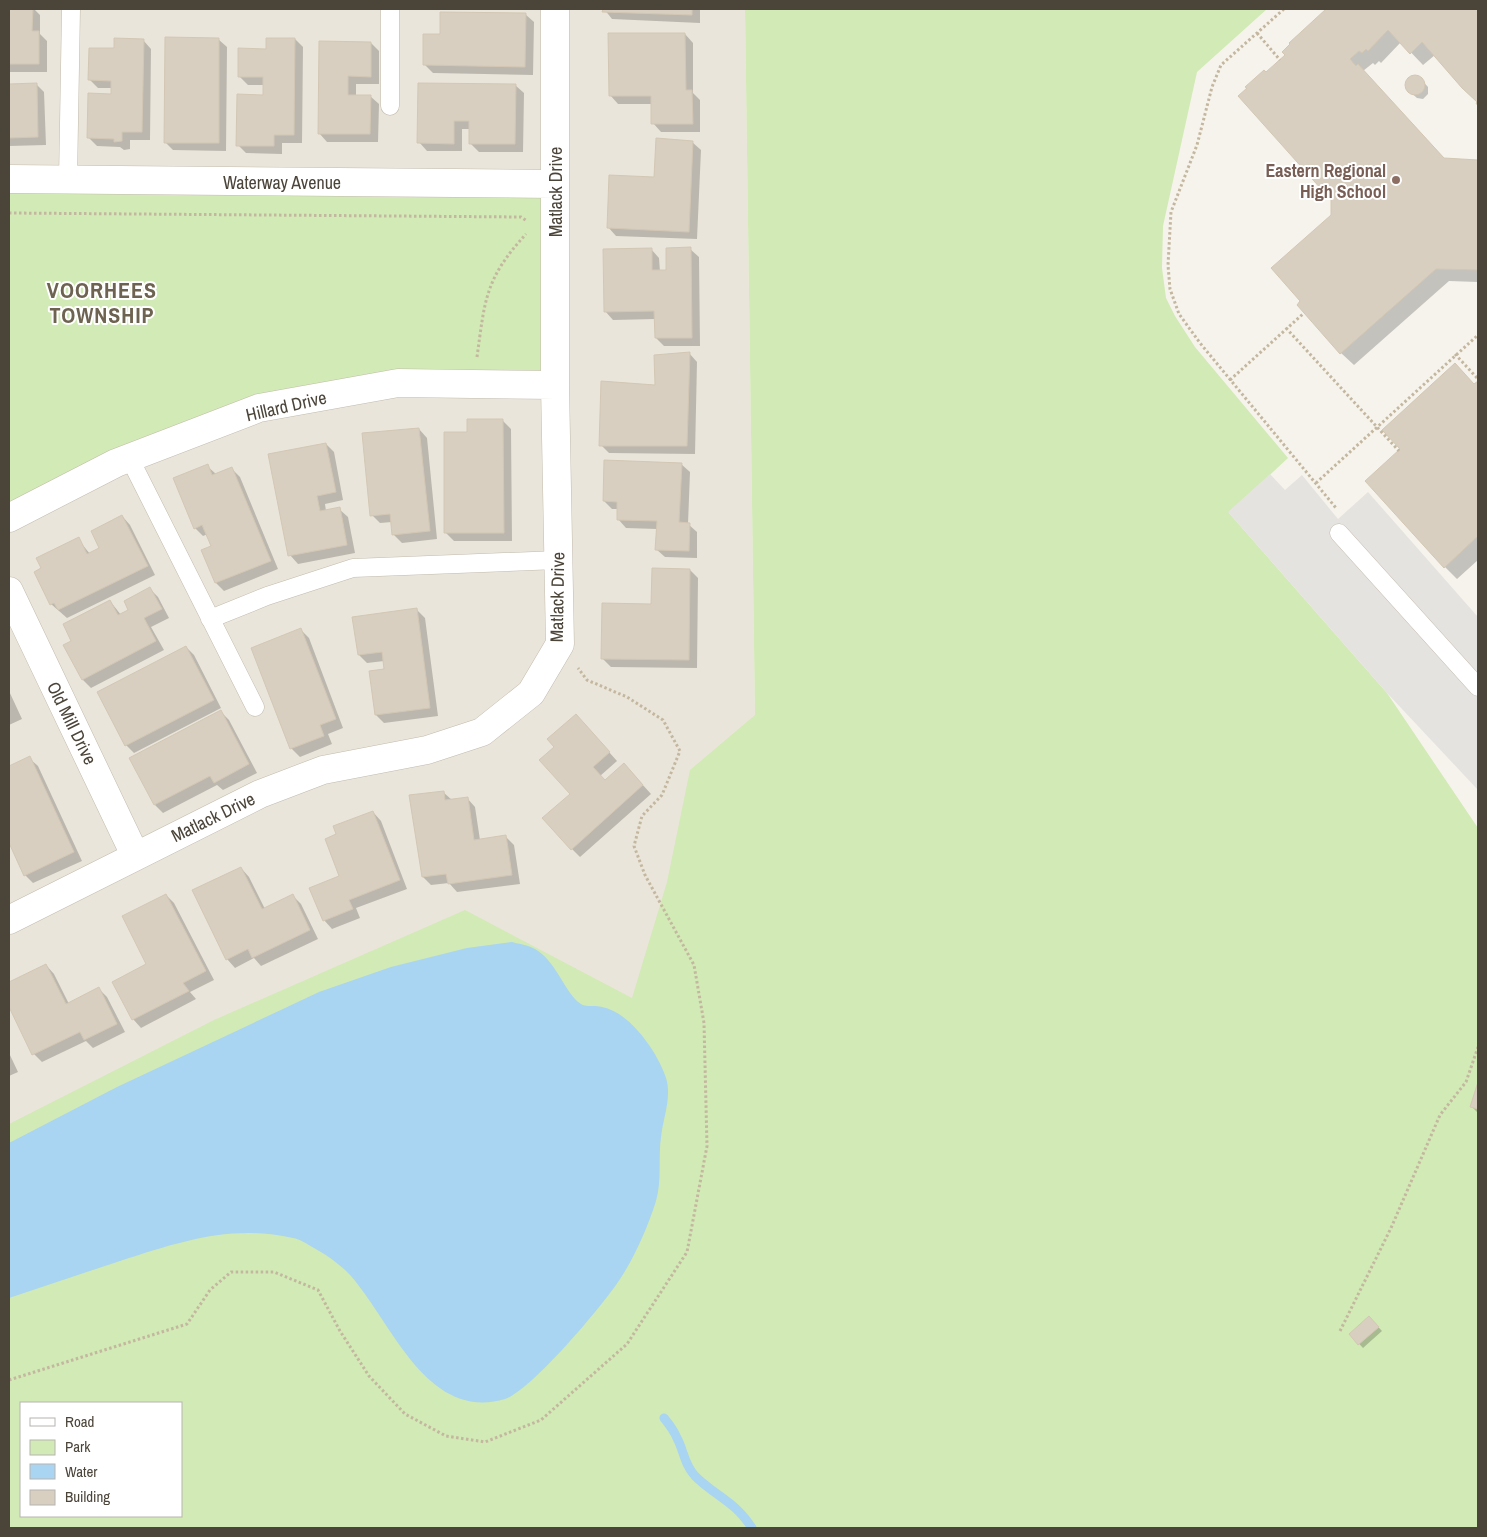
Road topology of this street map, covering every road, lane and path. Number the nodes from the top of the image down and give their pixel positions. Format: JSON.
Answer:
{"nodes":[{"id":1,"x":71,"y":9,"type":"edge"},
{"id":2,"x":390,"y":9,"type":"edge"},
{"id":3,"x":555,"y":9,"type":"edge"},
{"id":4,"x":1284,"y":9,"type":"edge"},
{"id":5,"x":1256,"y":33,"type":"junction"},
{"id":6,"x":1280,"y":60,"type":"dead end"},
{"id":7,"x":390,"y":106,"type":"dead end"},
{"id":8,"x":9,"y":179,"type":"edge"},
{"id":9,"x":68,"y":180,"type":"junction"},
{"id":10,"x":555,"y":184,"type":"junction"},
{"id":11,"x":9,"y":213,"type":"edge"},
{"id":12,"x":1304,"y":313,"type":"dead end"},
{"id":13,"x":1286,"y":328,"type":"junction"},
{"id":14,"x":1478,"y":335,"type":"edge"},
{"id":15,"x":1456,"y":354,"type":"junction"},
{"id":16,"x":476,"y":360,"type":"dead end"},
{"id":17,"x":1478,"y":379,"type":"edge"},
{"id":18,"x":1230,"y":380,"type":"junction"},
{"id":19,"x":555,"y":385,"type":"junction"},
{"id":20,"x":1376,"y":427,"type":"junction"},
{"id":21,"x":1399,"y":451,"type":"dead end"},
{"id":22,"x":129,"y":458,"type":"junction"},
{"id":23,"x":1316,"y":483,"type":"junction"},
{"id":24,"x":1336,"y":508,"type":"dead end"},
{"id":25,"x":9,"y":518,"type":"edge"},
{"id":26,"x":1339,"y":533,"type":"dead end"},
{"id":27,"x":558,"y":560,"type":"junction"},
{"id":28,"x":9,"y":592,"type":"edge"},
{"id":29,"x":210,"y":619,"type":"junction"},
{"id":30,"x":560,"y":644,"type":"junction"},
{"id":31,"x":1478,"y":687,"type":"edge"},
{"id":32,"x":255,"y":707,"type":"dead end"},
{"id":33,"x":135,"y":855,"type":"junction"},
{"id":34,"x":9,"y":920,"type":"edge"},
{"id":35,"x":1478,"y":1047,"type":"edge"},
{"id":36,"x":1340,"y":1332,"type":"dead end"},
{"id":37,"x":9,"y":1380,"type":"edge"}],
"edges":[{"from":1,"to":9,"type":"lane"},
{"from":2,"to":7,"type":"lane"},
{"from":3,"to":10,"type":"street","name":"Matlack Drive"},
{"from":4,"to":5,"type":"path"},
{"from":5,"to":6,"type":"path"},
{"from":5,"to":18,"type":"path"},
{"from":8,"to":9,"type":"street","name":"Waterway Avenue"},
{"from":9,"to":10,"type":"street","name":"Waterway Avenue"},
{"from":10,"to":19,"type":"street","name":"Matlack Drive"},
{"from":11,"to":16,"type":"path"},
{"from":12,"to":13,"type":"path"},
{"from":13,"to":18,"type":"path"},
{"from":13,"to":20,"type":"path"},
{"from":14,"to":15,"type":"path"},
{"from":15,"to":17,"type":"path"},
{"from":15,"to":20,"type":"path"},
{"from":18,"to":23,"type":"path"},
{"from":19,"to":22,"type":"street","name":"Hillard Drive"},
{"from":19,"to":27,"type":"street","name":"Matlack Drive"},
{"from":20,"to":21,"type":"path"},
{"from":20,"to":23,"type":"path"},
{"from":22,"to":25,"type":"street","name":"Hillard Drive"},
{"from":22,"to":29,"type":"lane"},
{"from":23,"to":24,"type":"path"},
{"from":26,"to":31,"type":"lane"},
{"from":27,"to":29,"type":"lane"},
{"from":27,"to":30,"type":"street","name":"Matlack Drive"},
{"from":28,"to":33,"type":"street","name":"Old Mill Drive"},
{"from":29,"to":32,"type":"lane"},
{"from":30,"to":33,"type":"street","name":"Matlack Drive"},
{"from":30,"to":37,"type":"path"},
{"from":33,"to":34,"type":"street","name":"Matlack Drive"},
{"from":35,"to":36,"type":"path"}]}
